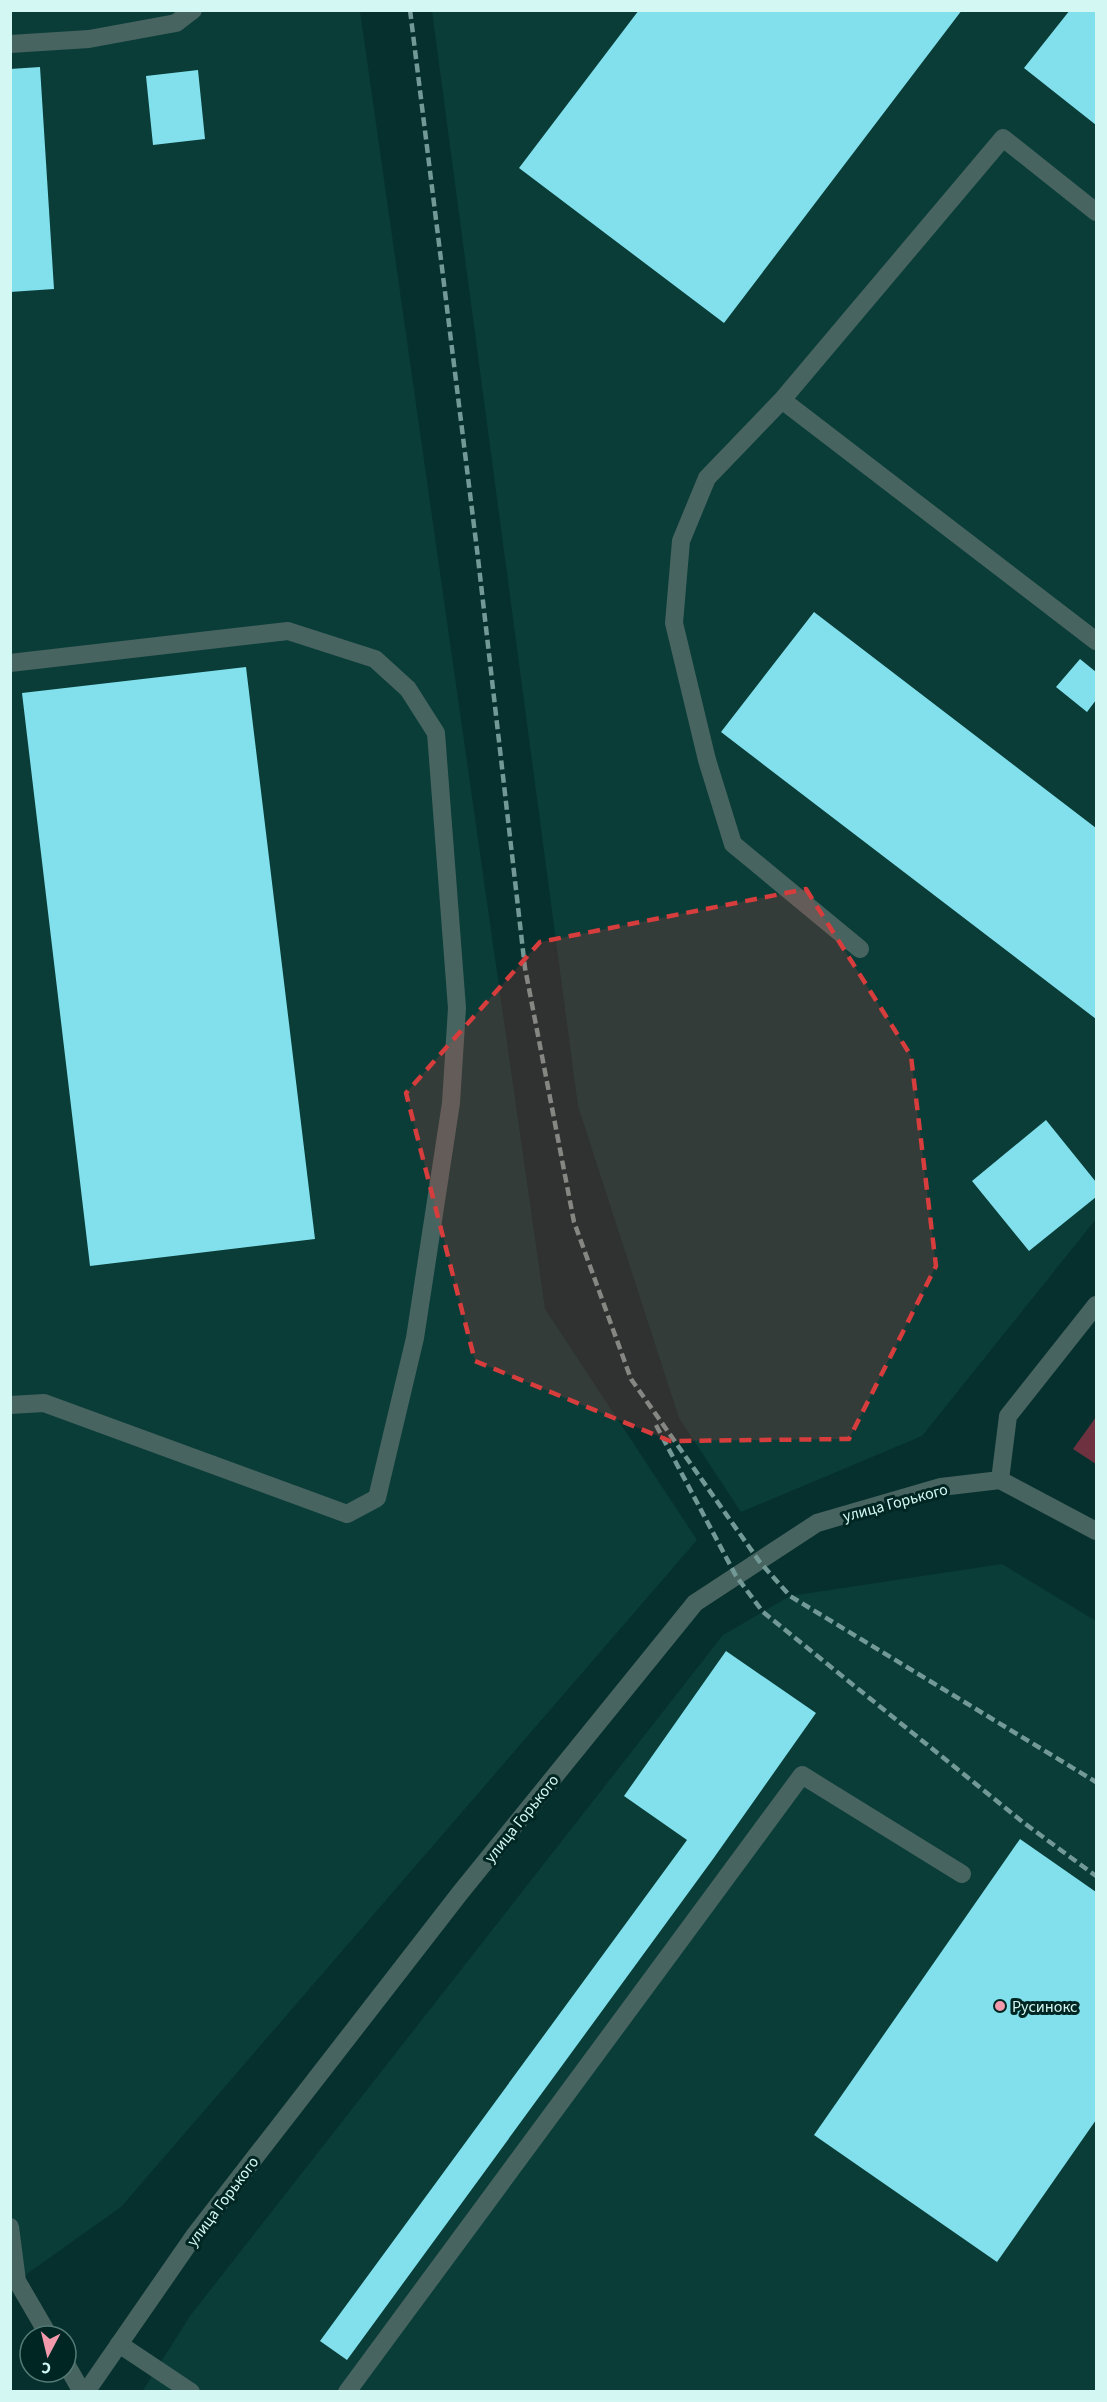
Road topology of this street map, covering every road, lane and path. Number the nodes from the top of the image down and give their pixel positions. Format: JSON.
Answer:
{"nodes":[{"id":1,"x":194,"y":10,"type":"edge"},
{"id":2,"x":10,"y":44,"type":"edge"},
{"id":3,"x":1096,"y":212,"type":"edge"},
{"id":4,"x":782,"y":400,"type":"junction"},
{"id":5,"x":1096,"y":641,"type":"edge"},
{"id":6,"x":10,"y":663,"type":"edge"},
{"id":7,"x":860,"y":949,"type":"dead end"},
{"id":8,"x":1096,"y":1305,"type":"edge"},
{"id":9,"x":10,"y":1405,"type":"edge"},
{"id":10,"x":1000,"y":1480,"type":"junction"},
{"id":11,"x":1096,"y":1531,"type":"edge"},
{"id":12,"x":962,"y":1874,"type":"dead end"},
{"id":13,"x":10,"y":2227,"type":"edge"},
{"id":14,"x":42,"y":2324,"type":"edge"},
{"id":15,"x":118,"y":2344,"type":"junction"},
{"id":16,"x":84,"y":2391,"type":"edge"},
{"id":17,"x":191,"y":2391,"type":"edge"},
{"id":18,"x":347,"y":2391,"type":"edge"}],
"edges":[{"from":1,"to":2,"type":"street"},
{"from":3,"to":4,"type":"street"},
{"from":4,"to":5,"type":"street"},
{"from":4,"to":7,"type":"street"},
{"from":6,"to":9,"type":"street"},
{"from":8,"to":10,"type":"street"},
{"from":10,"to":11,"type":"street"},
{"from":10,"to":15,"type":"street","name":"улица Горького"},
{"from":12,"to":18,"type":"street"},
{"from":13,"to":14,"type":"street"},
{"from":15,"to":16,"type":"street","name":"улица Горького"},
{"from":15,"to":17,"type":"street"}]}
